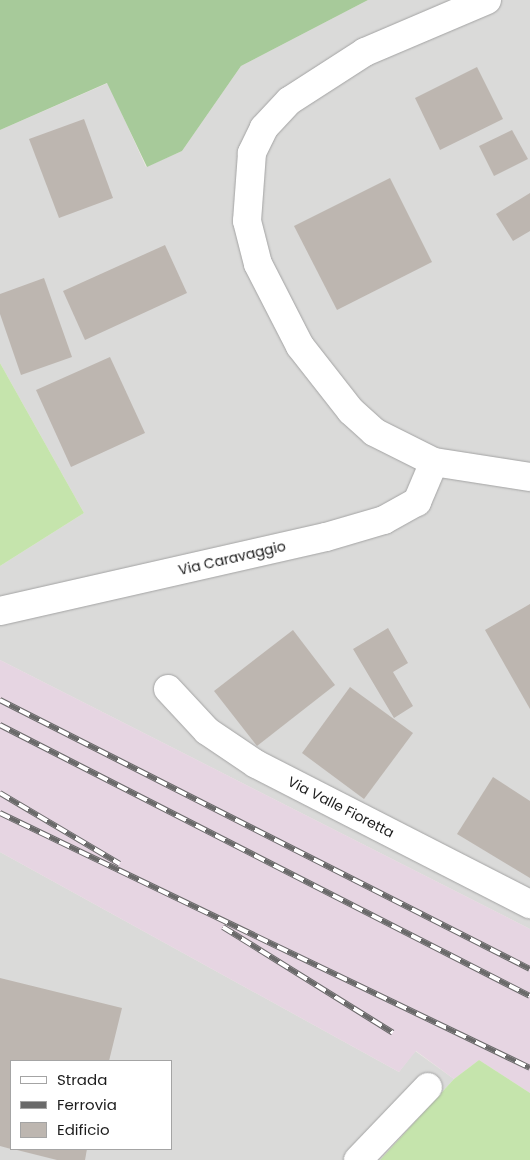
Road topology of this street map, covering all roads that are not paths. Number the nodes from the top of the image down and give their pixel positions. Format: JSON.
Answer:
{"nodes":[{"id":1,"x":486,"y":0,"type":"edge"},
{"id":2,"x":434,"y":462,"type":"junction"},
{"id":3,"x":530,"y":477,"type":"edge"},
{"id":4,"x":0,"y":611,"type":"edge"},
{"id":5,"x":168,"y":689,"type":"dead end"},
{"id":6,"x":530,"y":904,"type":"edge"},
{"id":7,"x":428,"y":1087,"type":"dead end"},
{"id":8,"x":358,"y":1160,"type":"edge"}],
"edges":[{"from":1,"to":2,"type":"street"},
{"from":2,"to":3,"type":"street"},
{"from":2,"to":4,"type":"street","name":"Via Caravaggio"},
{"from":5,"to":6,"type":"street","name":"Via Valle Fioretta"},
{"from":7,"to":8,"type":"street"}]}
